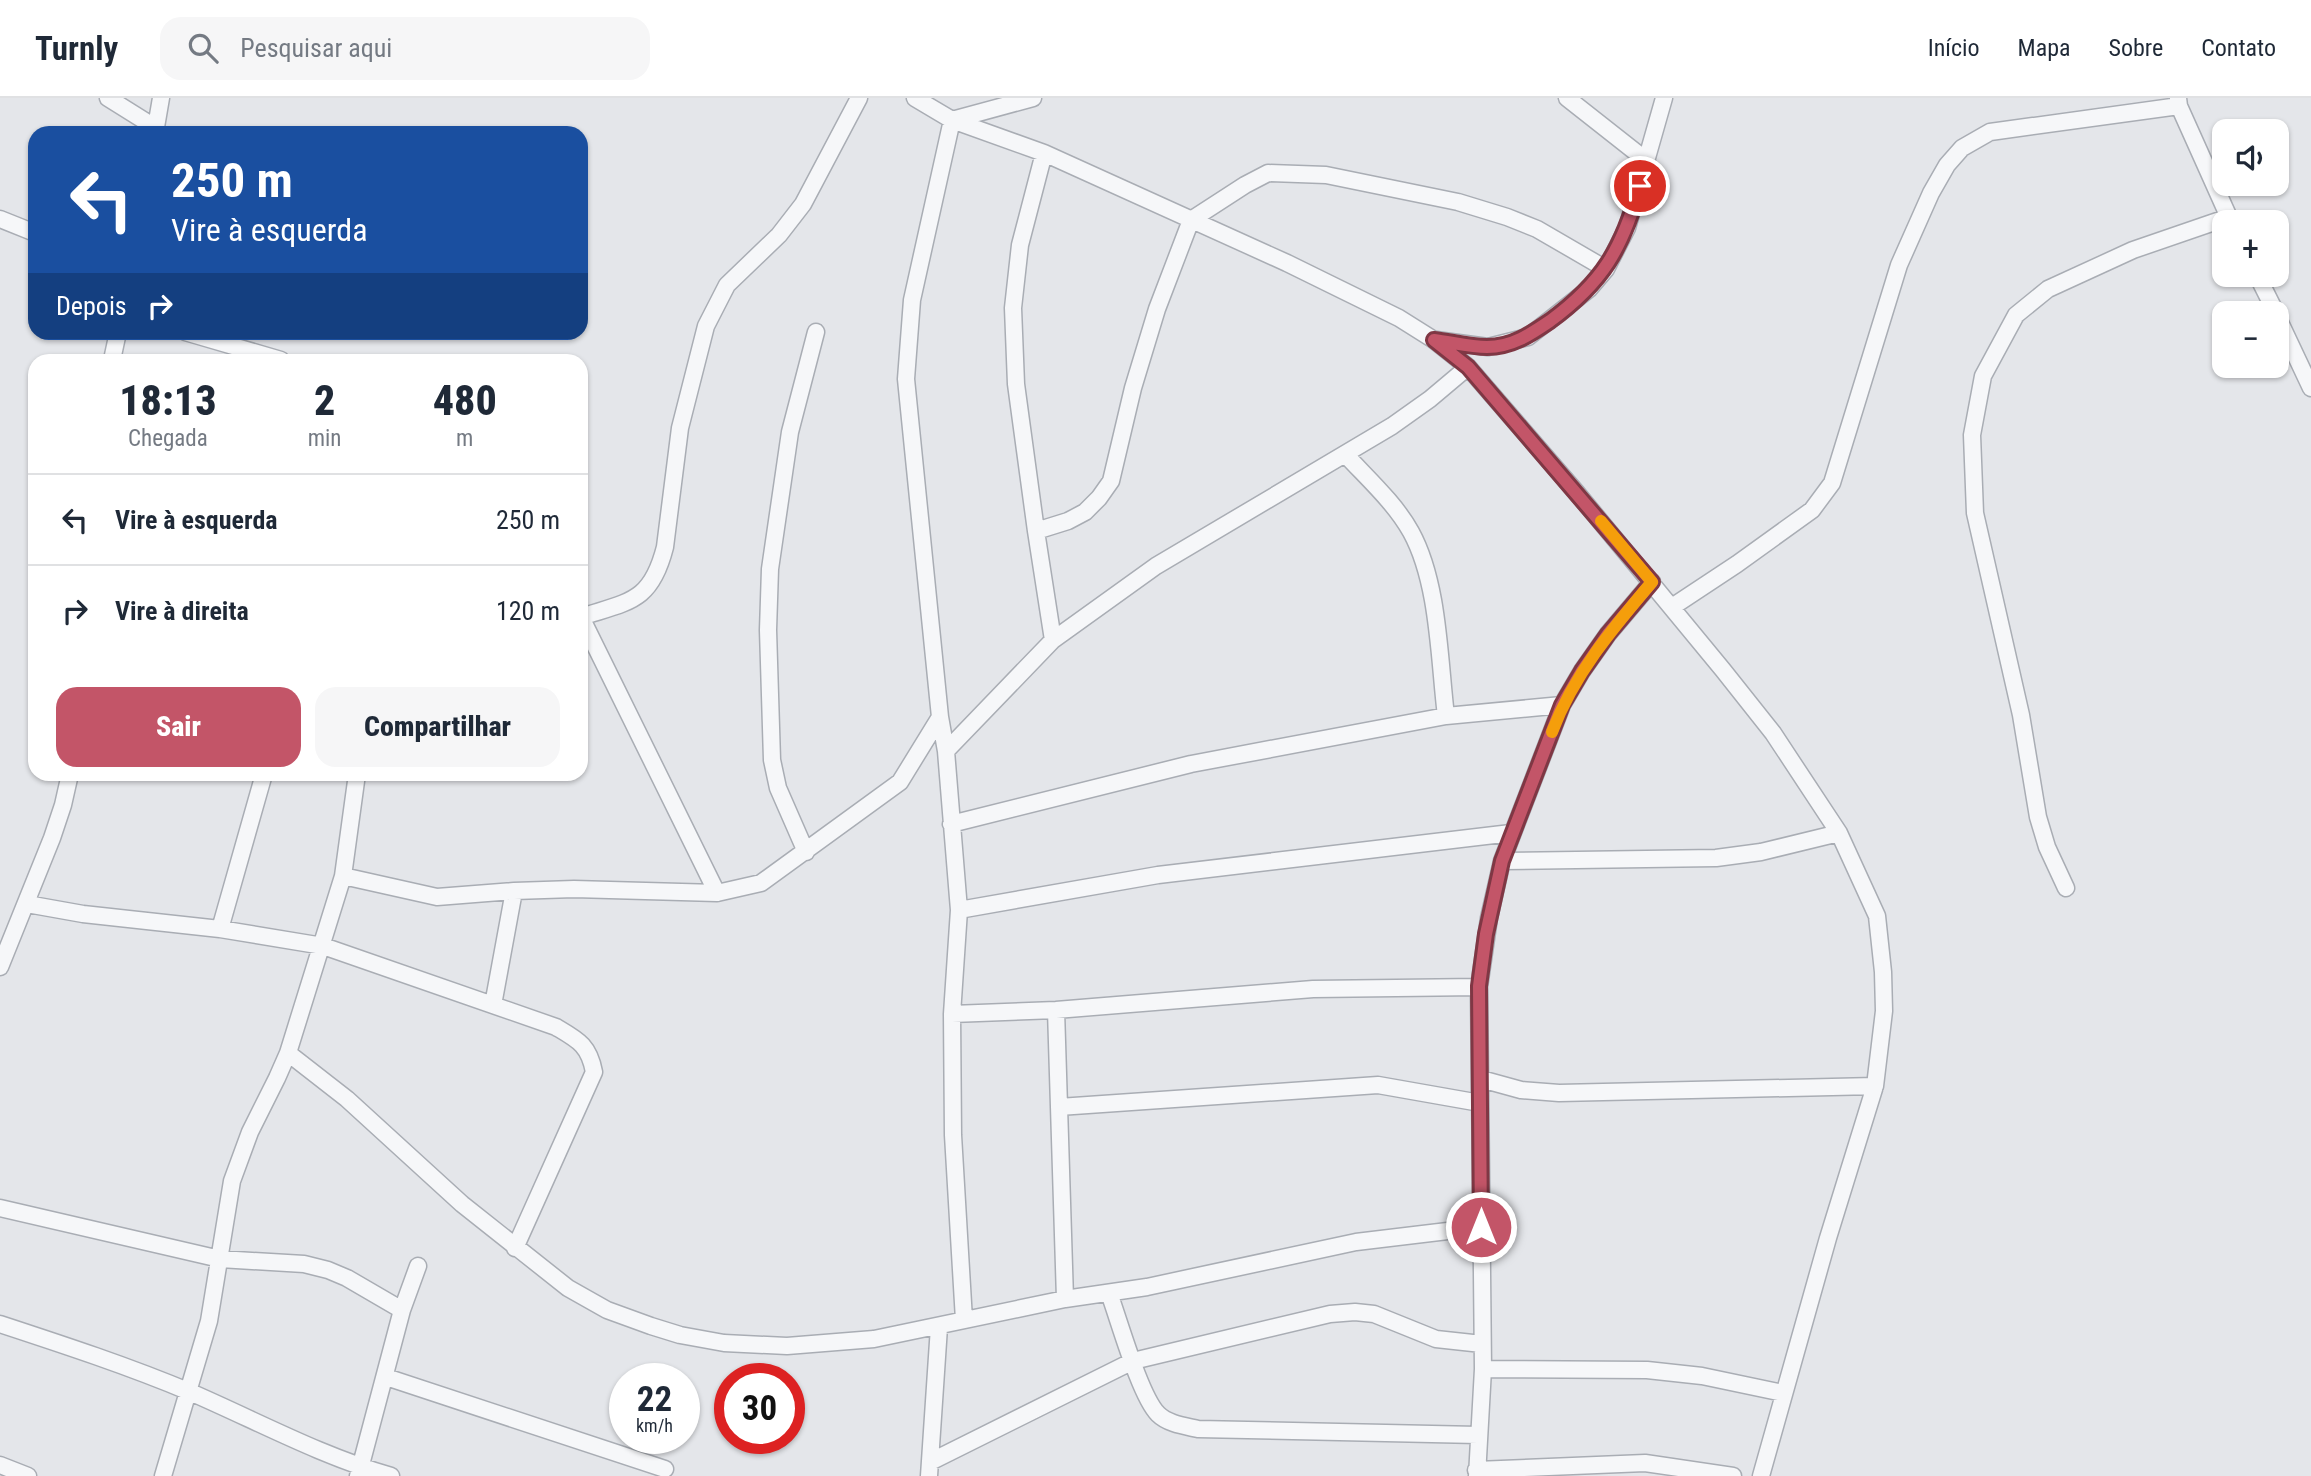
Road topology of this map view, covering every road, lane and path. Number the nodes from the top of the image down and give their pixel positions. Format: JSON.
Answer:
{"nodes":[{"id":1,"x":108,"y":98,"type":"edge"},
{"id":2,"x":161,"y":98,"type":"edge"},
{"id":3,"x":859,"y":98,"type":"edge"},
{"id":4,"x":915,"y":98,"type":"edge"},
{"id":5,"x":1033,"y":98,"type":"edge"},
{"id":6,"x":1567,"y":98,"type":"edge"},
{"id":7,"x":1664,"y":98,"type":"edge"},
{"id":8,"x":2179,"y":102,"type":"edge"},
{"id":9,"x":952,"y":120,"type":"junction"},
{"id":10,"x":149,"y":126,"type":"edge"},
{"id":11,"x":156,"y":126,"type":"edge"},
{"id":12,"x":1044,"y":153,"type":"junction"},
{"id":13,"x":1647,"y":161,"type":"junction"},
{"id":14,"x":2226,"y":210,"type":"edge"},
{"id":15,"x":0,"y":219,"type":"edge"},
{"id":16,"x":1191,"y":220,"type":"junction"},
{"id":17,"x":2212,"y":226,"type":"edge"},
{"id":18,"x":28,"y":230,"type":"edge"},
{"id":19,"x":1606,"y":269,"type":"junction"},
{"id":20,"x":816,"y":332,"type":"dead end"},
{"id":21,"x":212,"y":340,"type":"edge"},
{"id":22,"x":1434,"y":340,"type":"junction"},
{"id":23,"x":2289,"y":341,"type":"edge"},
{"id":24,"x":260,"y":354,"type":"edge"},
{"id":25,"x":1468,"y":367,"type":"junction"},
{"id":26,"x":2311,"y":388,"type":"edge"},
{"id":27,"x":1345,"y":454,"type":"junction"},
{"id":28,"x":1035,"y":531,"type":"junction"},
{"id":29,"x":1652,"y":582,"type":"junction"},
{"id":30,"x":1672,"y":607,"type":"junction"},
{"id":31,"x":588,"y":615,"type":"edge"},
{"id":32,"x":588,"y":631,"type":"edge"},
{"id":33,"x":1053,"y":640,"type":"junction"},
{"id":34,"x":1562,"y":705,"type":"junction"},
{"id":35,"x":1446,"y":716,"type":"junction"},
{"id":36,"x":940,"y":717,"type":"junction"},
{"id":37,"x":946,"y":751,"type":"junction"},
{"id":38,"x":68,"y":781,"type":"edge"},
{"id":39,"x":262,"y":781,"type":"edge"},
{"id":40,"x":356,"y":781,"type":"edge"},
{"id":41,"x":951,"y":824,"type":"junction"},
{"id":42,"x":1839,"y":832,"type":"junction"},
{"id":43,"x":1511,"y":833,"type":"junction"},
{"id":44,"x":806,"y":852,"type":"junction"},
{"id":45,"x":1502,"y":861,"type":"junction"},
{"id":46,"x":343,"y":876,"type":"junction"},
{"id":47,"x":2066,"y":888,"type":"dead end"},
{"id":48,"x":514,"y":891,"type":"junction"},
{"id":49,"x":717,"y":893,"type":"junction"},
{"id":50,"x":27,"y":904,"type":"junction"},
{"id":51,"x":958,"y":910,"type":"junction"},
{"id":52,"x":220,"y":929,"type":"junction"},
{"id":53,"x":6,"y":935,"type":"edge"},
{"id":54,"x":323,"y":946,"type":"junction"},
{"id":55,"x":0,"y":967,"type":"edge"},
{"id":56,"x":1479,"y":986,"type":"junction"},
{"id":57,"x":493,"y":1005,"type":"junction"},
{"id":58,"x":1056,"y":1010,"type":"junction"},
{"id":59,"x":952,"y":1014,"type":"junction"},
{"id":60,"x":288,"y":1053,"type":"junction"},
{"id":61,"x":1480,"y":1079,"type":"junction"},
{"id":62,"x":1875,"y":1086,"type":"junction"},
{"id":63,"x":1480,"y":1102,"type":"junction"},
{"id":64,"x":1059,"y":1107,"type":"junction"},
{"id":65,"x":0,"y":1208,"type":"edge"},
{"id":66,"x":1481,"y":1227,"type":"junction"},
{"id":67,"x":515,"y":1248,"type":"junction"},
{"id":68,"x":220,"y":1259,"type":"junction"},
{"id":69,"x":418,"y":1266,"type":"dead end"},
{"id":70,"x":1109,"y":1293,"type":"junction"},
{"id":71,"x":1065,"y":1299,"type":"junction"},
{"id":72,"x":402,"y":1310,"type":"junction"},
{"id":73,"x":964,"y":1320,"type":"junction"},
{"id":74,"x":0,"y":1324,"type":"edge"},
{"id":75,"x":939,"y":1326,"type":"junction"},
{"id":76,"x":1482,"y":1344,"type":"junction"},
{"id":77,"x":1133,"y":1360,"type":"junction"},
{"id":78,"x":1483,"y":1369,"type":"junction"},
{"id":79,"x":386,"y":1377,"type":"junction"},
{"id":80,"x":189,"y":1392,"type":"junction"},
{"id":81,"x":1783,"y":1393,"type":"junction"},
{"id":82,"x":1478,"y":1435,"type":"junction"},
{"id":83,"x":0,"y":1465,"type":"edge"},
{"id":84,"x":665,"y":1469,"type":"dead end"},
{"id":85,"x":929,"y":1469,"type":"edge"},
{"id":86,"x":359,"y":1471,"type":"edge"},
{"id":87,"x":1476,"y":1473,"type":"edge"},
{"id":88,"x":28,"y":1476,"type":"edge"},
{"id":89,"x":163,"y":1476,"type":"edge"},
{"id":90,"x":391,"y":1476,"type":"edge"},
{"id":91,"x":1733,"y":1476,"type":"edge"},
{"id":92,"x":1761,"y":1476,"type":"edge"}],
"edges":[{"from":1,"to":10,"type":"street"},
{"from":2,"to":11,"type":"street"},
{"from":3,"to":31,"type":"street"},
{"from":4,"to":9,"type":"street"},
{"from":5,"to":9,"type":"street"},
{"from":6,"to":13,"type":"street"},
{"from":7,"to":13,"type":"street"},
{"from":8,"to":14,"type":"street"},
{"from":8,"to":30,"type":"street"},
{"from":9,"to":12,"type":"street"},
{"from":9,"to":36,"type":"street"},
{"from":12,"to":16,"type":"street"},
{"from":12,"to":28,"type":"street"},
{"from":13,"to":19,"type":"street"},
{"from":15,"to":18,"type":"street"},
{"from":16,"to":19,"type":"street"},
{"from":16,"to":22,"type":"street"},
{"from":16,"to":28,"type":"street"},
{"from":17,"to":47,"type":"street"},
{"from":19,"to":22,"type":"street"},
{"from":20,"to":44,"type":"street"},
{"from":21,"to":24,"type":"street"},
{"from":22,"to":25,"type":"street"},
{"from":23,"to":26,"type":"street"},
{"from":25,"to":27,"type":"street"},
{"from":25,"to":29,"type":"street"},
{"from":27,"to":33,"type":"street"},
{"from":27,"to":35,"type":"street"},
{"from":28,"to":33,"type":"street"},
{"from":29,"to":30,"type":"street"},
{"from":29,"to":34,"type":"street"},
{"from":30,"to":42,"type":"street"},
{"from":32,"to":49,"type":"street"},
{"from":33,"to":37,"type":"street"},
{"from":34,"to":35,"type":"street"},
{"from":34,"to":43,"type":"street"},
{"from":35,"to":41,"type":"street"},
{"from":36,"to":37,"type":"street"},
{"from":36,"to":44,"type":"street"},
{"from":37,"to":41,"type":"street"},
{"from":38,"to":50,"type":"street"},
{"from":39,"to":52,"type":"street"},
{"from":40,"to":46,"type":"street"},
{"from":41,"to":51,"type":"street"},
{"from":42,"to":45,"type":"street"},
{"from":42,"to":62,"type":"street"},
{"from":43,"to":45,"type":"street"},
{"from":43,"to":51,"type":"street"},
{"from":44,"to":49,"type":"street"},
{"from":45,"to":56,"type":"street"},
{"from":46,"to":48,"type":"street"},
{"from":46,"to":54,"type":"street"},
{"from":48,"to":49,"type":"street"},
{"from":48,"to":57,"type":"street"},
{"from":50,"to":52,"type":"street"},
{"from":50,"to":53,"type":"street"},
{"from":51,"to":59,"type":"street"},
{"from":52,"to":54,"type":"street"},
{"from":53,"to":55,"type":"street"},
{"from":54,"to":57,"type":"street"},
{"from":54,"to":60,"type":"street"},
{"from":56,"to":58,"type":"street"},
{"from":56,"to":61,"type":"street"},
{"from":57,"to":67,"type":"street"},
{"from":58,"to":59,"type":"street"},
{"from":58,"to":64,"type":"street"},
{"from":59,"to":73,"type":"street"},
{"from":60,"to":67,"type":"street"},
{"from":60,"to":68,"type":"street"},
{"from":61,"to":62,"type":"street"},
{"from":61,"to":63,"type":"street"},
{"from":62,"to":81,"type":"street"},
{"from":63,"to":64,"type":"street"},
{"from":63,"to":66,"type":"street"},
{"from":64,"to":71,"type":"street"},
{"from":65,"to":68,"type":"street"},
{"from":66,"to":70,"type":"street"},
{"from":66,"to":76,"type":"street"},
{"from":67,"to":75,"type":"street"},
{"from":68,"to":72,"type":"street"},
{"from":68,"to":80,"type":"street"},
{"from":69,"to":72,"type":"street"},
{"from":70,"to":71,"type":"street"},
{"from":70,"to":77,"type":"street"},
{"from":71,"to":73,"type":"street"},
{"from":72,"to":79,"type":"street"},
{"from":73,"to":75,"type":"street"},
{"from":74,"to":80,"type":"street"},
{"from":75,"to":85,"type":"street"},
{"from":76,"to":77,"type":"street"},
{"from":76,"to":78,"type":"street"},
{"from":77,"to":82,"type":"street"},
{"from":77,"to":85,"type":"street"},
{"from":78,"to":81,"type":"street"},
{"from":78,"to":82,"type":"street"},
{"from":79,"to":84,"type":"street"},
{"from":79,"to":86,"type":"street"},
{"from":80,"to":86,"type":"street"},
{"from":80,"to":89,"type":"street"},
{"from":81,"to":92,"type":"street"},
{"from":82,"to":87,"type":"street"},
{"from":83,"to":88,"type":"street"},
{"from":86,"to":90,"type":"street"},
{"from":87,"to":91,"type":"street"}]}
